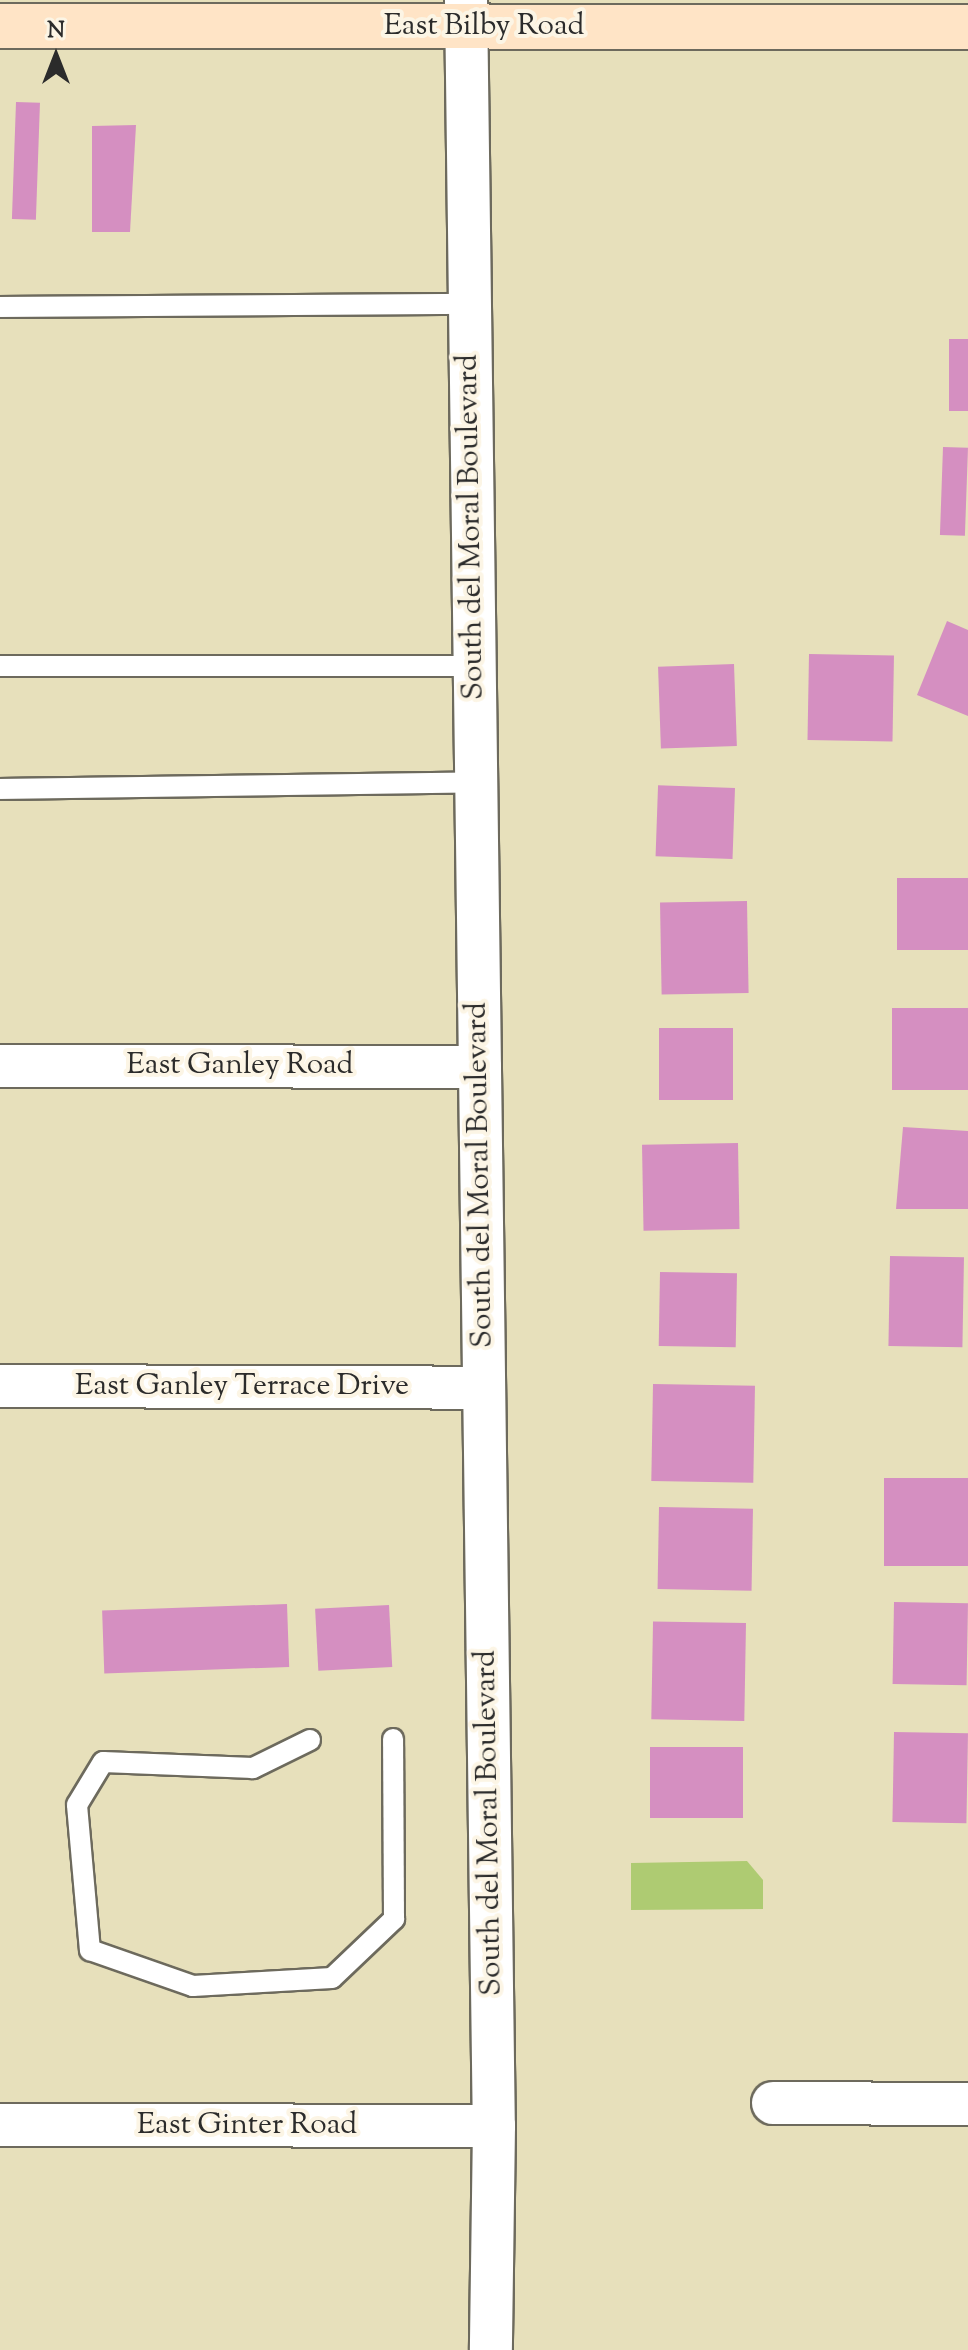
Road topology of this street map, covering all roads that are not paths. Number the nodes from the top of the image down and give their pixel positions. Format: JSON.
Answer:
{"nodes":[{"id":1,"x":134,"y":14,"type":"edge"},
{"id":2,"x":466,"y":14,"type":"edge"},
{"id":3,"x":0,"y":26,"type":"edge"},
{"id":4,"x":968,"y":27,"type":"edge"},
{"id":5,"x":469,"y":304,"type":"junction"},
{"id":6,"x":0,"y":307,"type":"edge"},
{"id":7,"x":0,"y":666,"type":"edge"},
{"id":8,"x":474,"y":666,"type":"junction"},
{"id":9,"x":475,"y":782,"type":"junction"},
{"id":10,"x":0,"y":789,"type":"edge"},
{"id":11,"x":0,"y":1066,"type":"edge"},
{"id":12,"x":480,"y":1067,"type":"junction"},
{"id":13,"x":0,"y":1386,"type":"edge"},
{"id":14,"x":484,"y":1388,"type":"junction"},
{"id":15,"x":393,"y":1739,"type":"dead end"},
{"id":16,"x":310,"y":1740,"type":"dead end"},
{"id":17,"x":773,"y":2103,"type":"dead end"},
{"id":18,"x":968,"y":2104,"type":"edge"},
{"id":19,"x":0,"y":2125,"type":"edge"},
{"id":20,"x":494,"y":2126,"type":"junction"},
{"id":21,"x":491,"y":2350,"type":"edge"}],
"edges":[{"from":1,"to":2,"type":"street","name":"East Bilby Road"},
{"from":1,"to":3,"type":"street","name":"East Bilby Road"},
{"from":2,"to":4,"type":"street","name":"East Bilby Road"},
{"from":2,"to":5,"type":"street","name":"South del Moral Boulevard"},
{"from":5,"to":6,"type":"lane"},
{"from":5,"to":8,"type":"street","name":"South del Moral Boulevard"},
{"from":7,"to":8,"type":"lane"},
{"from":8,"to":9,"type":"street","name":"South del Moral Boulevard"},
{"from":9,"to":10,"type":"lane"},
{"from":9,"to":12,"type":"street","name":"South del Moral Boulevard"},
{"from":11,"to":12,"type":"street","name":"East Ganley Road"},
{"from":12,"to":14,"type":"street","name":"South del Moral Boulevard"},
{"from":13,"to":14,"type":"street","name":"East Ganley Terrace Drive"},
{"from":14,"to":20,"type":"street","name":"South del Moral Boulevard"},
{"from":15,"to":16,"type":"lane"},
{"from":17,"to":18,"type":"street"},
{"from":19,"to":20,"type":"street","name":"East Ginter Road"},
{"from":20,"to":21,"type":"street","name":"South del Moral Boulevard"}]}
